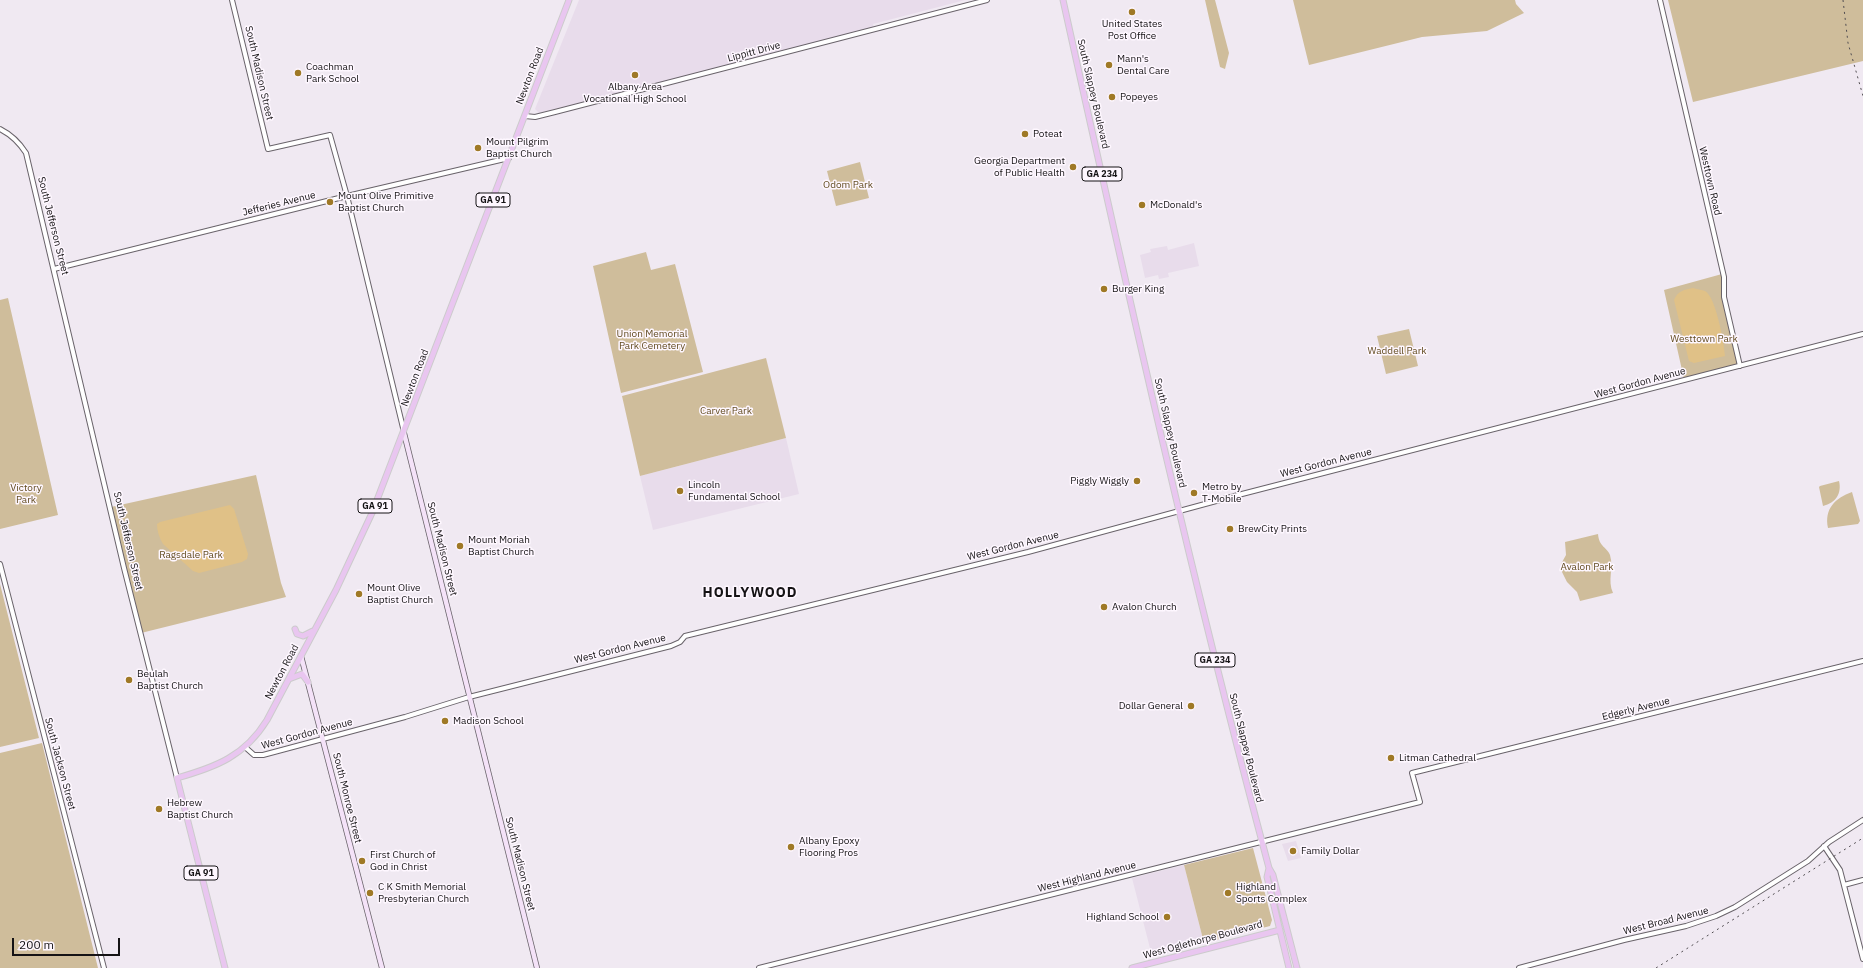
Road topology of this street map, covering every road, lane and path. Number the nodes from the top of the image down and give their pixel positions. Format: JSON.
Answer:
{"nodes":[{"id":1,"x":232,"y":0,"type":"edge"},
{"id":2,"x":569,"y":0,"type":"edge"},
{"id":3,"x":987,"y":0,"type":"edge"},
{"id":4,"x":1063,"y":0,"type":"edge"},
{"id":5,"x":1660,"y":0,"type":"edge"},
{"id":6,"x":525,"y":116,"type":"junction"},
{"id":7,"x":0,"y":129,"type":"edge"},
{"id":8,"x":509,"y":158,"type":"junction"},
{"id":9,"x":347,"y":196,"type":"junction"},
{"id":10,"x":54,"y":269,"type":"junction"},
{"id":11,"x":1863,"y":334,"type":"edge"},
{"id":12,"x":1740,"y":366,"type":"junction"},
{"id":13,"x":404,"y":433,"type":"junction"},
{"id":14,"x":1178,"y":511,"type":"junction"},
{"id":15,"x":0,"y":564,"type":"edge"},
{"id":16,"x":295,"y":629,"type":"dead end"},
{"id":17,"x":316,"y":629,"type":"junction"},
{"id":18,"x":301,"y":656,"type":"junction"},
{"id":19,"x":1863,"y":661,"type":"edge"},
{"id":20,"x":289,"y":679,"type":"junction"},
{"id":21,"x":308,"y":682,"type":"junction"},
{"id":22,"x":469,"y":697,"type":"junction"},
{"id":23,"x":323,"y":739,"type":"junction"},
{"id":24,"x":245,"y":747,"type":"junction"},
{"id":25,"x":177,"y":778,"type":"junction"},
{"id":26,"x":1420,"y":802,"type":"joint"},
{"id":27,"x":1863,"y":820,"type":"edge"},
{"id":28,"x":1262,"y":841,"type":"junction"},
{"id":29,"x":1824,"y":846,"type":"junction"},
{"id":30,"x":1269,"y":868,"type":"junction"},
{"id":31,"x":1863,"y":880,"type":"edge"},
{"id":32,"x":1844,"y":885,"type":"junction"},
{"id":33,"x":1284,"y":916,"type":"junction"},
{"id":34,"x":1280,"y":930,"type":"junction"},
{"id":35,"x":1290,"y":939,"type":"junction"},
{"id":36,"x":1863,"y":959,"type":"edge"},
{"id":37,"x":104,"y":968,"type":"edge"},
{"id":38,"x":225,"y":968,"type":"edge"},
{"id":39,"x":382,"y":968,"type":"edge"},
{"id":40,"x":537,"y":968,"type":"edge"},
{"id":41,"x":759,"y":968,"type":"edge"},
{"id":42,"x":1132,"y":968,"type":"edge"},
{"id":43,"x":1288,"y":968,"type":"edge"},
{"id":44,"x":1297,"y":968,"type":"edge"},
{"id":45,"x":1519,"y":968,"type":"edge"}],
"edges":[{"from":1,"to":9,"type":"street","name":"South Madison Street"},
{"from":2,"to":6,"type":"main road","name":"Newton Road","number":"GA 91"},
{"from":3,"to":6,"type":"street","name":"Lippitt Drive"},
{"from":4,"to":14,"type":"main road","name":"South Slappey Boulevard","number":"GA 234"},
{"from":5,"to":12,"type":"street","name":"Westtown Road"},
{"from":6,"to":8,"type":"main road","name":"Newton Road","number":"GA 91"},
{"from":7,"to":10,"type":"street","name":"South Jefferson Street"},
{"from":8,"to":9,"type":"street","name":"Jefferies Avenue"},
{"from":8,"to":13,"type":"main road","name":"Newton Road","number":"GA 91"},
{"from":9,"to":10,"type":"street","name":"Jefferies Avenue"},
{"from":9,"to":13,"type":"street","name":"South Madison Street"},
{"from":10,"to":25,"type":"street","name":"South Jefferson Street"},
{"from":11,"to":12,"type":"street","name":"West Gordon Avenue"},
{"from":12,"to":14,"type":"street","name":"West Gordon Avenue"},
{"from":13,"to":17,"type":"main road","name":"Newton Road","number":"GA 91"},
{"from":13,"to":22,"type":"main road","name":"South Madison Street"},
{"from":14,"to":22,"type":"street","name":"West Gordon Avenue"},
{"from":14,"to":28,"type":"main road","name":"South Slappey Boulevard","number":"GA 234"},
{"from":15,"to":37,"type":"street","name":"South Jackson Street"},
{"from":16,"to":17,"type":"main road"},
{"from":17,"to":18,"type":"main road","name":"Newton Road","number":"GA 91"},
{"from":18,"to":20,"type":"main road","name":"Newton Road","number":"GA 91"},
{"from":18,"to":21,"type":"main road","name":"South Monroe Street"},
{"from":19,"to":26,"type":"street","name":"Edgerly Avenue"},
{"from":20,"to":21,"type":"main road"},
{"from":20,"to":24,"type":"main road","name":"Newton Road","number":"GA 91"},
{"from":21,"to":23,"type":"main road","name":"South Monroe Street"},
{"from":22,"to":23,"type":"street","name":"West Gordon Avenue"},
{"from":22,"to":40,"type":"main road","name":"South Madison Street"},
{"from":23,"to":24,"type":"street","name":"West Gordon Avenue"},
{"from":23,"to":39,"type":"main road","name":"South Monroe Street"},
{"from":24,"to":25,"type":"main road","number":"GA 91"},
{"from":25,"to":38,"type":"main road","name":"South Jefferson Street","number":"GA 91"},
{"from":26,"to":28,"type":"street","name":"West Highland Avenue"},
{"from":27,"to":29,"type":"street","name":"West Broad Avenue"},
{"from":28,"to":30,"type":"main road","name":"South Slappey Boulevard","number":"GA 234"},
{"from":28,"to":41,"type":"street","name":"West Highland Avenue"},
{"from":29,"to":32,"type":"street"},
{"from":29,"to":45,"type":"street","name":"West Broad Avenue"},
{"from":30,"to":33,"type":"main road","name":"South Slappey Boulevard","number":"GA 234"},
{"from":30,"to":34,"type":"main road","name":"South Slappey Boulevard","number":"GA 234"},
{"from":31,"to":32,"type":"street"},
{"from":32,"to":36,"type":"street"},
{"from":33,"to":34,"type":"main road"},
{"from":33,"to":35,"type":"main road","name":"South Slappey Boulevard","number":"GA 234"},
{"from":34,"to":35,"type":"main road"},
{"from":34,"to":42,"type":"main road","name":"West Oglethorpe Boulevard"},
{"from":34,"to":43,"type":"main road","name":"South Slappey Boulevard"},
{"from":35,"to":44,"type":"main road","name":"South Slappey Boulevard"}]}
